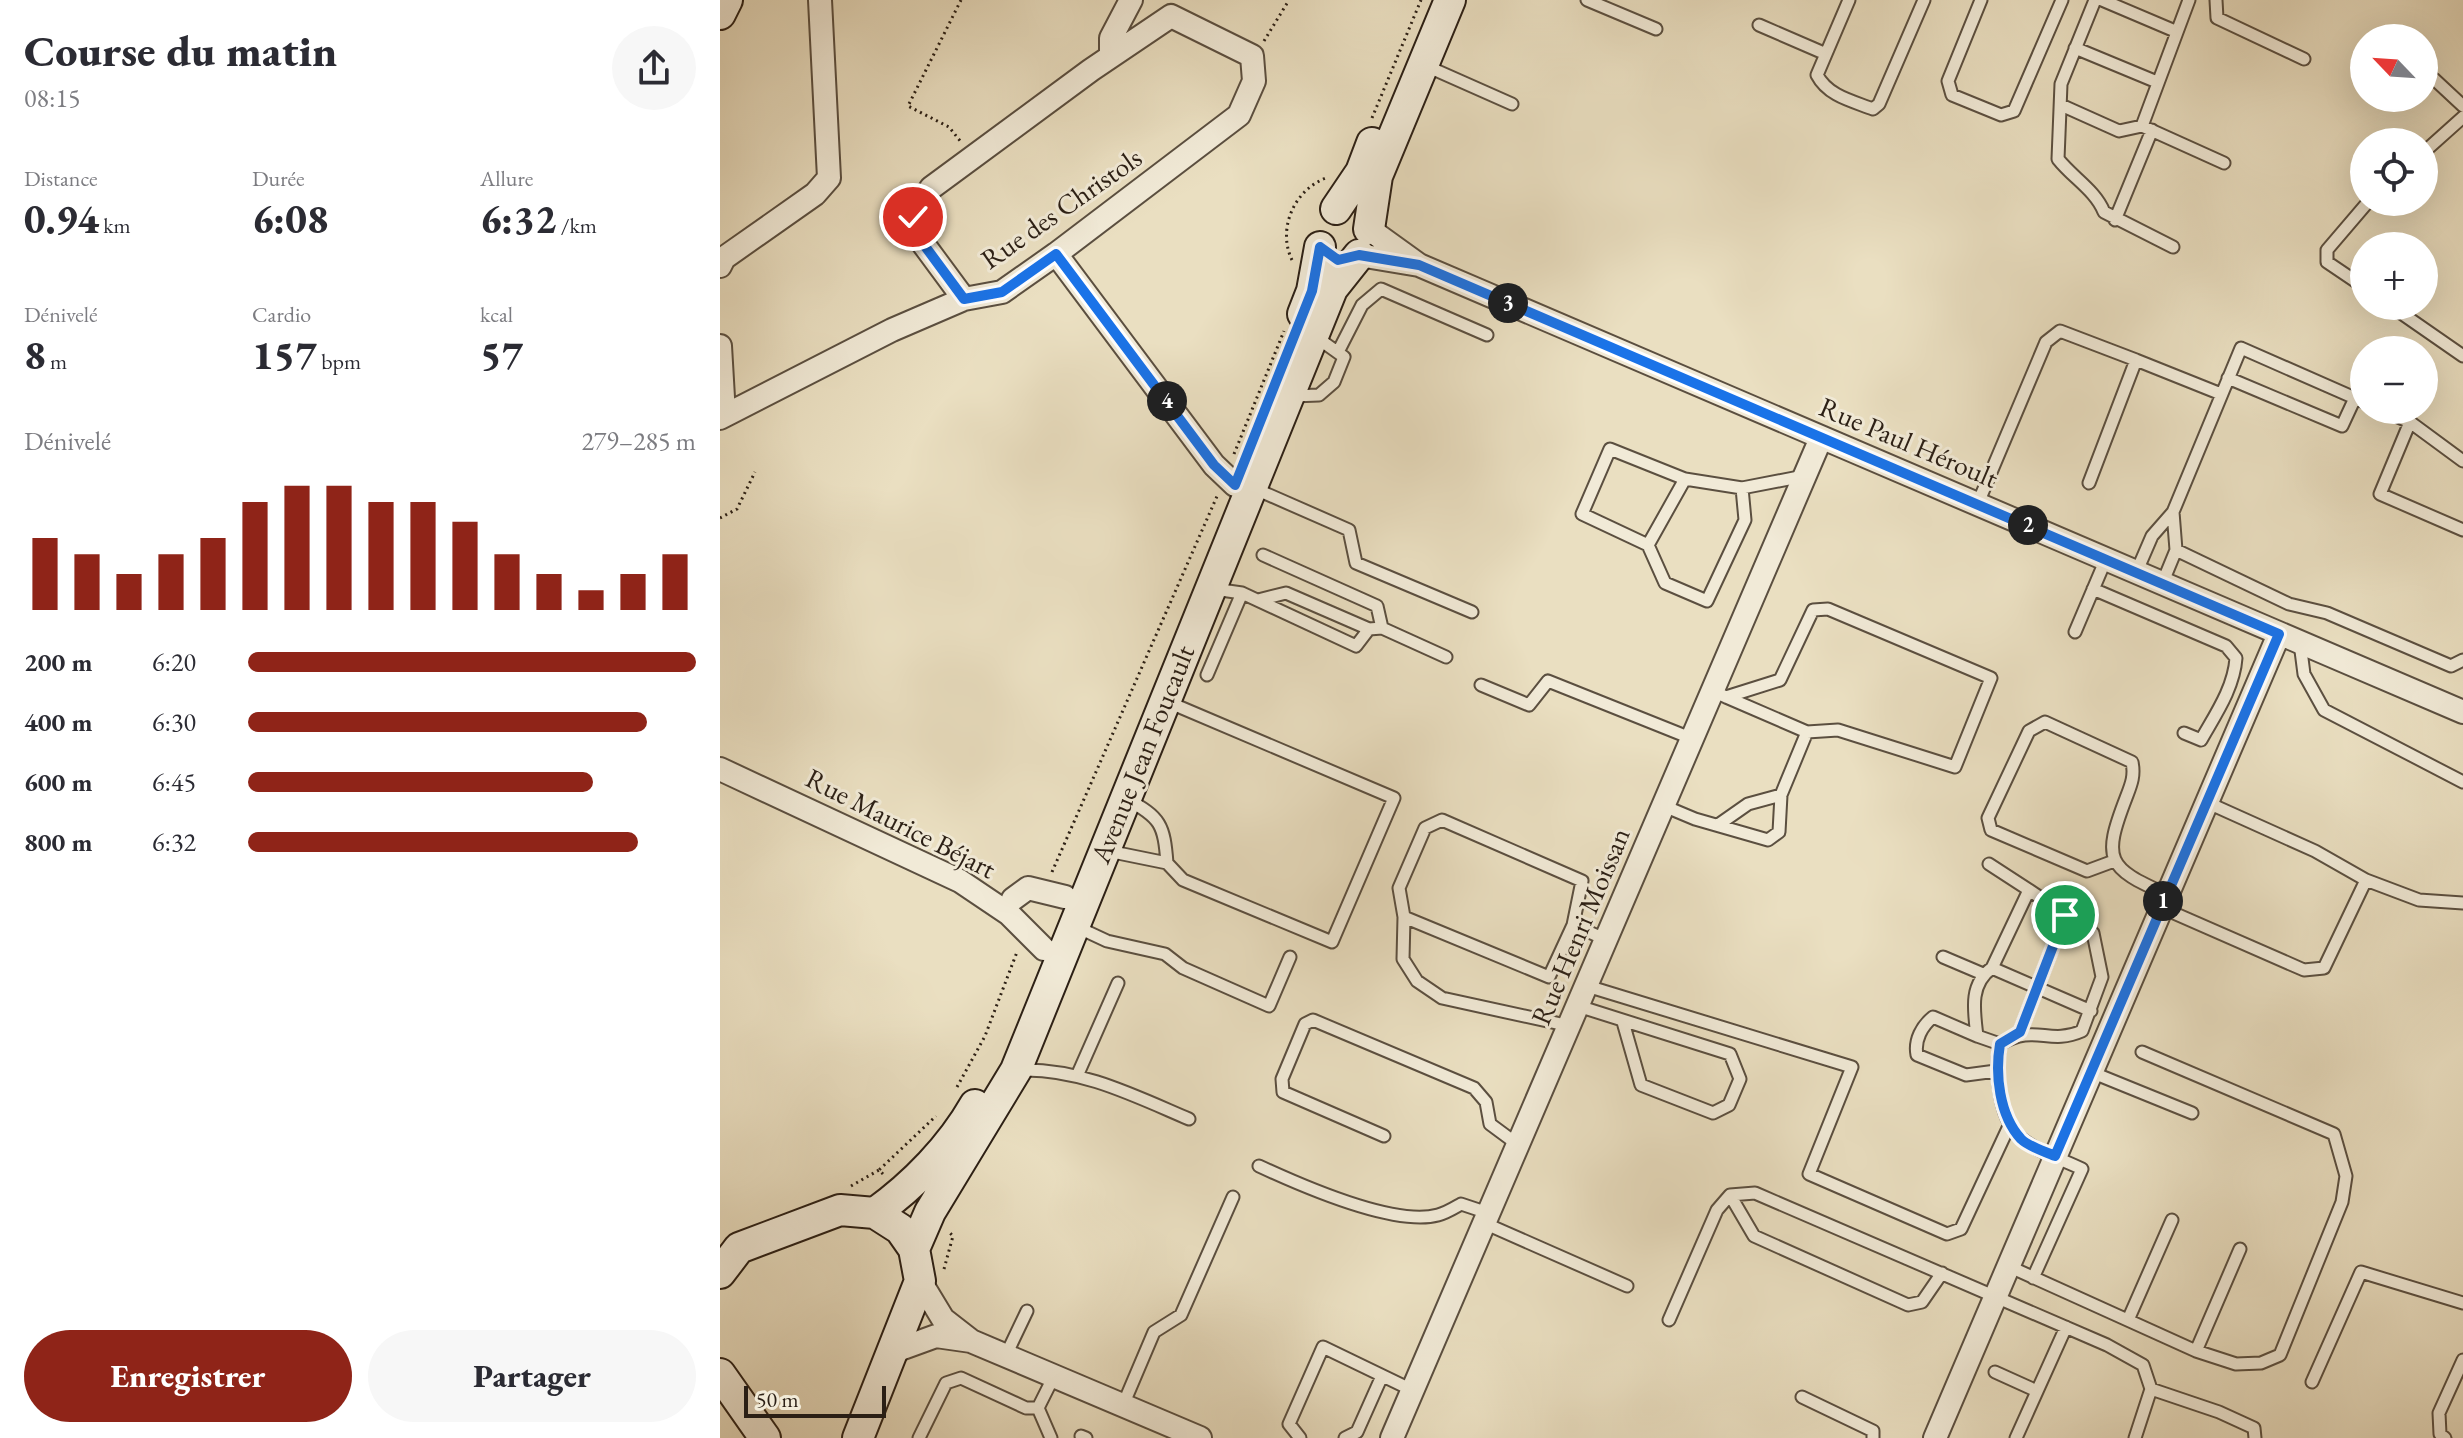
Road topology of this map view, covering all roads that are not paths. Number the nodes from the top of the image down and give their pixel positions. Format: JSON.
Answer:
{"nodes":[{"id":1,"x":727,"y":0,"type":"edge"},
{"id":2,"x":820,"y":0,"type":"edge"},
{"id":3,"x":1131,"y":0,"type":"edge"},
{"id":4,"x":1142,"y":0,"type":"edge"},
{"id":5,"x":1430,"y":0,"type":"edge"},
{"id":6,"x":1450,"y":0,"type":"edge"},
{"id":7,"x":1587,"y":0,"type":"edge"},
{"id":8,"x":1849,"y":0,"type":"edge"},
{"id":9,"x":1924,"y":0,"type":"edge"},
{"id":10,"x":1981,"y":0,"type":"edge"},
{"id":11,"x":2062,"y":0,"type":"edge"},
{"id":12,"x":2095,"y":0,"type":"edge"},
{"id":13,"x":2102,"y":0,"type":"edge"},
{"id":14,"x":2189,"y":0,"type":"edge"},
{"id":15,"x":2216,"y":0,"type":"edge"},
{"id":16,"x":720,"y":14,"type":"edge"},
{"id":17,"x":1171,"y":16,"type":"junction"},
{"id":18,"x":1759,"y":25,"type":"dead end"},
{"id":19,"x":1656,"y":29,"type":"dead end"},
{"id":20,"x":2175,"y":31,"type":"junction"},
{"id":21,"x":2075,"y":48,"type":"junction"},
{"id":22,"x":1826,"y":54,"type":"junction"},
{"id":23,"x":1111,"y":56,"type":"junction"},
{"id":24,"x":2304,"y":59,"type":"dead end"},
{"id":25,"x":1423,"y":64,"type":"junction"},
{"id":26,"x":2157,"y":82,"type":"junction"},
{"id":27,"x":2438,"y":83,"type":"edge"},
{"id":28,"x":1512,"y":104,"type":"dead end"},
{"id":29,"x":2061,"y":105,"type":"junction"},
{"id":30,"x":2463,"y":106,"type":"edge"},
{"id":31,"x":2463,"y":117,"type":"edge"},
{"id":32,"x":2147,"y":128,"type":"junction"},
{"id":33,"x":2438,"y":139,"type":"edge"},
{"id":34,"x":2224,"y":163,"type":"dead end"},
{"id":35,"x":1336,"y":209,"type":"junction"},
{"id":36,"x":2356,"y":216,"type":"edge"},
{"id":37,"x":2115,"y":220,"type":"junction"},
{"id":38,"x":1364,"y":242,"type":"junction"},
{"id":39,"x":1320,"y":247,"type":"junction"},
{"id":40,"x":2173,"y":247,"type":"dead end"},
{"id":41,"x":1056,"y":254,"type":"junction"},
{"id":42,"x":720,"y":266,"type":"edge"},
{"id":43,"x":2350,"y":278,"type":"edge"},
{"id":44,"x":964,"y":299,"type":"junction"},
{"id":45,"x":2411,"y":320,"type":"edge"},
{"id":46,"x":1301,"y":328,"type":"junction"},
{"id":47,"x":1487,"y":335,"type":"dead end"},
{"id":48,"x":720,"y":346,"type":"edge"},
{"id":49,"x":1338,"y":352,"type":"junction"},
{"id":50,"x":2463,"y":356,"type":"edge"},
{"id":51,"x":2136,"y":360,"type":"junction"},
{"id":52,"x":2228,"y":378,"type":"junction"},
{"id":53,"x":2221,"y":394,"type":"junction"},
{"id":54,"x":1288,"y":396,"type":"junction"},
{"id":55,"x":2350,"y":396,"type":"edge"},
{"id":56,"x":2350,"y":414,"type":"edge"},
{"id":57,"x":722,"y":417,"type":"edge"},
{"id":58,"x":2409,"y":424,"type":"edge"},
{"id":59,"x":2413,"y":424,"type":"edge"},
{"id":60,"x":1821,"y":438,"type":"junction"},
{"id":61,"x":2463,"y":461,"type":"edge"},
{"id":62,"x":1804,"y":476,"type":"junction"},
{"id":63,"x":1685,"y":479,"type":"junction"},
{"id":64,"x":1237,"y":482,"type":"junction"},
{"id":65,"x":2089,"y":483,"type":"dead end"},
{"id":66,"x":1742,"y":488,"type":"junction"},
{"id":67,"x":1978,"y":503,"type":"junction"},
{"id":68,"x":2173,"y":512,"type":"junction"},
{"id":69,"x":2463,"y":530,"type":"edge"},
{"id":70,"x":1648,"y":545,"type":"junction"},
{"id":71,"x":2176,"y":550,"type":"junction"},
{"id":72,"x":1263,"y":555,"type":"dead end"},
{"id":73,"x":2106,"y":559,"type":"junction"},
{"id":74,"x":2136,"y":573,"type":"junction"},
{"id":75,"x":2162,"y":584,"type":"junction"},
{"id":76,"x":1210,"y":588,"type":"junction"},
{"id":77,"x":2093,"y":589,"type":"junction"},
{"id":78,"x":1242,"y":593,"type":"junction"},
{"id":79,"x":1257,"y":600,"type":"junction"},
{"id":80,"x":1472,"y":612,"type":"dead end"},
{"id":81,"x":1382,"y":628,"type":"junction"},
{"id":82,"x":1369,"y":629,"type":"junction"},
{"id":83,"x":2075,"y":632,"type":"dead end"},
{"id":84,"x":2279,"y":634,"type":"junction"},
{"id":85,"x":2300,"y":643,"type":"junction"},
{"id":86,"x":1446,"y":657,"type":"dead end"},
{"id":87,"x":2463,"y":660,"type":"edge"},
{"id":88,"x":1207,"y":675,"type":"dead end"},
{"id":89,"x":1481,"y":685,"type":"dead end"},
{"id":90,"x":1720,"y":694,"type":"junction"},
{"id":91,"x":1163,"y":701,"type":"junction"},
{"id":92,"x":2463,"y":712,"type":"edge"},
{"id":93,"x":1807,"y":732,"type":"junction"},
{"id":94,"x":2184,"y":733,"type":"dead end"},
{"id":95,"x":1693,"y":739,"type":"junction"},
{"id":96,"x":720,"y":769,"type":"edge"},
{"id":97,"x":2463,"y":782,"type":"edge"},
{"id":98,"x":1781,"y":795,"type":"junction"},
{"id":99,"x":1124,"y":798,"type":"junction"},
{"id":100,"x":2206,"y":802,"type":"junction"},
{"id":101,"x":1664,"y":806,"type":"junction"},
{"id":102,"x":1718,"y":825,"type":"junction"},
{"id":103,"x":1104,"y":850,"type":"junction"},
{"id":104,"x":2114,"y":861,"type":"junction"},
{"id":105,"x":1167,"y":863,"type":"junction"},
{"id":106,"x":1989,"y":864,"type":"dead end"},
{"id":107,"x":2366,"y":880,"type":"junction"},
{"id":108,"x":2029,"y":890,"type":"junction"},
{"id":109,"x":1013,"y":899,"type":"dead end"},
{"id":110,"x":2163,"y":901,"type":"junction"},
{"id":111,"x":2463,"y":903,"type":"edge"},
{"id":112,"x":1060,"y":906,"type":"junction"},
{"id":113,"x":2065,"y":915,"type":"junction"},
{"id":114,"x":1404,"y":917,"type":"junction"},
{"id":115,"x":1573,"y":925,"type":"junction"},
{"id":116,"x":1035,"y":939,"type":"junction"},
{"id":117,"x":1607,"y":940,"type":"junction"},
{"id":118,"x":1290,"y":957,"type":"dead end"},
{"id":119,"x":1943,"y":957,"type":"dead end"},
{"id":120,"x":1988,"y":971,"type":"junction"},
{"id":121,"x":1118,"y":983,"type":"dead end"},
{"id":122,"x":2037,"y":988,"type":"junction"},
{"id":123,"x":1578,"y":1006,"type":"junction"},
{"id":124,"x":2091,"y":1011,"type":"junction"},
{"id":125,"x":1623,"y":1022,"type":"junction"},
{"id":126,"x":2020,"y":1032,"type":"junction"},
{"id":127,"x":1977,"y":1036,"type":"junction"},
{"id":128,"x":2000,"y":1044,"type":"junction"},
{"id":129,"x":2142,"y":1052,"type":"dead end"},
{"id":130,"x":1016,"y":1070,"type":"junction"},
{"id":131,"x":1996,"y":1071,"type":"junction"},
{"id":132,"x":2091,"y":1072,"type":"junction"},
{"id":133,"x":1077,"y":1076,"type":"junction"},
{"id":134,"x":2192,"y":1113,"type":"dead end"},
{"id":135,"x":1189,"y":1119,"type":"dead end"},
{"id":136,"x":2010,"y":1124,"type":"junction"},
{"id":137,"x":1384,"y":1136,"type":"dead end"},
{"id":138,"x":1517,"y":1144,"type":"junction"},
{"id":139,"x":2055,"y":1156,"type":"junction"},
{"id":140,"x":1259,"y":1166,"type":"dead end"},
{"id":141,"x":1730,"y":1195,"type":"junction"},
{"id":142,"x":1233,"y":1197,"type":"dead end"},
{"id":143,"x":875,"y":1213,"type":"junction"},
{"id":144,"x":1486,"y":1218,"type":"junction"},
{"id":145,"x":2172,"y":1220,"type":"dead end"},
{"id":146,"x":730,"y":1248,"type":"edge"},
{"id":147,"x":914,"y":1249,"type":"junction"},
{"id":148,"x":2240,"y":1249,"type":"dead end"},
{"id":149,"x":2007,"y":1266,"type":"junction"},
{"id":150,"x":720,"y":1273,"type":"edge"},
{"id":151,"x":1942,"y":1273,"type":"junction"},
{"id":152,"x":2033,"y":1278,"type":"junction"},
{"id":153,"x":920,"y":1281,"type":"junction"},
{"id":154,"x":1627,"y":1286,"type":"dead end"},
{"id":155,"x":1995,"y":1295,"type":"junction"},
{"id":156,"x":2463,"y":1303,"type":"edge"},
{"id":157,"x":1027,"y":1311,"type":"dead end"},
{"id":158,"x":1669,"y":1320,"type":"dead end"},
{"id":159,"x":2128,"y":1320,"type":"junction"},
{"id":160,"x":2066,"y":1327,"type":"junction"},
{"id":161,"x":971,"y":1341,"type":"junction"},
{"id":162,"x":2196,"y":1351,"type":"junction"},
{"id":163,"x":892,"y":1352,"type":"junction"},
{"id":164,"x":1006,"y":1355,"type":"junction"},
{"id":165,"x":2463,"y":1360,"type":"edge"},
{"id":166,"x":1995,"y":1372,"type":"dead end"},
{"id":167,"x":720,"y":1374,"type":"edge"},
{"id":168,"x":1054,"y":1376,"type":"junction"},
{"id":169,"x":1382,"y":1376,"type":"junction"},
{"id":170,"x":2312,"y":1382,"type":"dead end"},
{"id":171,"x":2151,"y":1389,"type":"junction"},
{"id":172,"x":1412,"y":1390,"type":"junction"},
{"id":173,"x":2037,"y":1391,"type":"junction"},
{"id":174,"x":1802,"y":1397,"type":"dead end"},
{"id":175,"x":1123,"y":1405,"type":"junction"},
{"id":176,"x":1038,"y":1408,"type":"junction"},
{"id":177,"x":1176,"y":1433,"type":"edge"},
{"id":178,"x":862,"y":1437,"type":"edge"},
{"id":179,"x":765,"y":1438,"type":"edge"},
{"id":180,"x":919,"y":1438,"type":"edge"},
{"id":181,"x":1051,"y":1438,"type":"edge"},
{"id":182,"x":1200,"y":1438,"type":"edge"},
{"id":183,"x":1300,"y":1438,"type":"edge"},
{"id":184,"x":1345,"y":1438,"type":"edge"},
{"id":185,"x":1392,"y":1438,"type":"edge"},
{"id":186,"x":1873,"y":1438,"type":"edge"},
{"id":187,"x":1935,"y":1438,"type":"edge"},
{"id":188,"x":2016,"y":1438,"type":"edge"},
{"id":189,"x":2135,"y":1438,"type":"edge"},
{"id":190,"x":2255,"y":1438,"type":"edge"},
{"id":191,"x":2445,"y":1438,"type":"edge"}],
"edges":[{"from":1,"to":16,"type":"main road"},
{"from":2,"to":42,"type":"street"},
{"from":3,"to":23,"type":"street"},
{"from":4,"to":17,"type":"street"},
{"from":5,"to":35,"type":"main road"},
{"from":6,"to":25,"type":"main road","name":"Avenue Jean Foucault"},
{"from":7,"to":19,"type":"lane"},
{"from":8,"to":22,"type":"lane"},
{"from":9,"to":22,"type":"lane"},
{"from":10,"to":11,"type":"lane"},
{"from":12,"to":21,"type":"lane"},
{"from":13,"to":20,"type":"lane"},
{"from":14,"to":20,"type":"lane"},
{"from":15,"to":24,"type":"lane"},
{"from":17,"to":23,"type":"street"},
{"from":17,"to":41,"type":"street","name":"Rue des Christols"},
{"from":18,"to":22,"type":"lane"},
{"from":20,"to":26,"type":"lane"},
{"from":21,"to":26,"type":"lane"},
{"from":21,"to":29,"type":"lane"},
{"from":23,"to":44,"type":"street"},
{"from":25,"to":28,"type":"lane"},
{"from":25,"to":38,"type":"main road","name":"Avenue Jean Foucault"},
{"from":26,"to":32,"type":"lane"},
{"from":27,"to":30,"type":"lane"},
{"from":29,"to":32,"type":"lane"},
{"from":29,"to":37,"type":"lane"},
{"from":31,"to":33,"type":"lane"},
{"from":32,"to":34,"type":"lane"},
{"from":32,"to":37,"type":"lane"},
{"from":35,"to":38,"type":"main road"},
{"from":35,"to":39,"type":"main road"},
{"from":36,"to":43,"type":"lane"},
{"from":37,"to":40,"type":"lane"},
{"from":38,"to":39,"type":"main road"},
{"from":38,"to":46,"type":"main road","name":"Avenue Jean Foucault"},
{"from":38,"to":60,"type":"street","name":"Rue Paul Héroult"},
{"from":39,"to":64,"type":"main road","name":"Avenue Jean Foucault"},
{"from":41,"to":44,"type":"street","name":"Rue des Christols"},
{"from":41,"to":64,"type":"street"},
{"from":44,"to":57,"type":"street","name":"Rue des Christols"},
{"from":45,"to":50,"type":"lane"},
{"from":46,"to":49,"type":"lane"},
{"from":46,"to":54,"type":"main road","name":"Avenue Jean Foucault"},
{"from":47,"to":49,"type":"lane"},
{"from":48,"to":57,"type":"street"},
{"from":49,"to":54,"type":"lane"},
{"from":51,"to":53,"type":"lane"},
{"from":51,"to":65,"type":"lane"},
{"from":51,"to":67,"type":"lane"},
{"from":52,"to":53,"type":"lane"},
{"from":52,"to":55,"type":"lane"},
{"from":52,"to":56,"type":"lane"},
{"from":53,"to":68,"type":"lane"},
{"from":54,"to":64,"type":"main road","name":"Avenue Jean Foucault"},
{"from":58,"to":69,"type":"lane"},
{"from":59,"to":61,"type":"lane"},
{"from":60,"to":62,"type":"street","name":"Rue Henri Moissan"},
{"from":60,"to":67,"type":"street","name":"Rue Paul Héroult"},
{"from":62,"to":66,"type":"lane"},
{"from":62,"to":90,"type":"street","name":"Rue Henri Moissan"},
{"from":63,"to":66,"type":"lane"},
{"from":63,"to":70,"type":"lane"},
{"from":63,"to":70,"type":"lane"},
{"from":64,"to":76,"type":"main road","name":"Avenue Jean Foucault"},
{"from":64,"to":80,"type":"lane"},
{"from":64,"to":112,"type":"main road","name":"Avenue Jean Foucault"},
{"from":66,"to":70,"type":"lane"},
{"from":67,"to":73,"type":"street","name":"Rue Paul Héroult"},
{"from":68,"to":71,"type":"lane"},
{"from":68,"to":74,"type":"lane"},
{"from":71,"to":75,"type":"lane"},
{"from":71,"to":87,"type":"lane"},
{"from":72,"to":81,"type":"lane"},
{"from":73,"to":74,"type":"street","name":"Rue Paul Héroult"},
{"from":73,"to":77,"type":"lane"},
{"from":74,"to":75,"type":"street","name":"Rue Paul Héroult"},
{"from":75,"to":84,"type":"street","name":"Rue Paul Héroult"},
{"from":76,"to":78,"type":"lane"},
{"from":76,"to":91,"type":"main road","name":"Avenue Jean Foucault"},
{"from":77,"to":83,"type":"lane"},
{"from":77,"to":94,"type":"lane"},
{"from":78,"to":79,"type":"lane"},
{"from":78,"to":88,"type":"lane"},
{"from":79,"to":82,"type":"lane"},
{"from":79,"to":82,"type":"lane"},
{"from":81,"to":82,"type":"lane"},
{"from":81,"to":86,"type":"lane"},
{"from":84,"to":85,"type":"street","name":"Rue Paul Héroult"},
{"from":84,"to":100,"type":"street"},
{"from":85,"to":92,"type":"street","name":"Rue Paul Héroult"},
{"from":85,"to":97,"type":"lane"},
{"from":89,"to":95,"type":"lane"},
{"from":90,"to":93,"type":"lane"},
{"from":90,"to":93,"type":"lane"},
{"from":90,"to":95,"type":"street","name":"Rue Henri Moissan"},
{"from":91,"to":99,"type":"main road","name":"Avenue Jean Foucault"},
{"from":91,"to":105,"type":"lane"},
{"from":93,"to":98,"type":"lane"},
{"from":95,"to":101,"type":"street","name":"Rue Henri Moissan"},
{"from":96,"to":116,"type":"street","name":"Rue Maurice Béjart"},
{"from":98,"to":102,"type":"lane"},
{"from":98,"to":102,"type":"lane"},
{"from":99,"to":103,"type":"main road","name":"Avenue Jean Foucault"},
{"from":99,"to":105,"type":"lane"},
{"from":100,"to":107,"type":"lane"},
{"from":100,"to":110,"type":"street"},
{"from":101,"to":102,"type":"lane"},
{"from":101,"to":117,"type":"street","name":"Rue Henri Moissan"},
{"from":103,"to":105,"type":"lane"},
{"from":103,"to":112,"type":"main road","name":"Avenue Jean Foucault"},
{"from":104,"to":104,"type":"lane"},
{"from":104,"to":110,"type":"lane"},
{"from":106,"to":108,"type":"lane"},
{"from":107,"to":110,"type":"lane"},
{"from":107,"to":111,"type":"lane"},
{"from":108,"to":113,"type":"lane"},
{"from":108,"to":120,"type":"lane"},
{"from":109,"to":112,"type":"street","name":"Rue Maurice Béjart"},
{"from":110,"to":132,"type":"street"},
{"from":112,"to":116,"type":"main road","name":"Avenue Jean Foucault"},
{"from":112,"to":118,"type":"lane"},
{"from":112,"to":130,"type":"main road","name":"Avenue Jean Foucault"},
{"from":113,"to":122,"type":"lane"},
{"from":113,"to":124,"type":"lane"},
{"from":114,"to":115,"type":"lane"},
{"from":114,"to":115,"type":"lane"},
{"from":114,"to":123,"type":"lane"},
{"from":115,"to":117,"type":"lane"},
{"from":116,"to":143,"type":"main road","name":"Avenue Jean Foucault"},
{"from":117,"to":123,"type":"street","name":"Rue Henri Moissan"},
{"from":119,"to":120,"type":"lane"},
{"from":120,"to":122,"type":"lane"},
{"from":120,"to":127,"type":"lane"},
{"from":121,"to":133,"type":"lane"},
{"from":122,"to":124,"type":"lane"},
{"from":122,"to":126,"type":"lane"},
{"from":123,"to":125,"type":"lane"},
{"from":123,"to":136,"type":"lane"},
{"from":123,"to":138,"type":"street","name":"Rue Henri Moissan"},
{"from":124,"to":126,"type":"lane"},
{"from":125,"to":125,"type":"lane"},
{"from":126,"to":128,"type":"lane"},
{"from":127,"to":128,"type":"lane"},
{"from":127,"to":131,"type":"lane"},
{"from":128,"to":131,"type":"lane"},
{"from":129,"to":162,"type":"lane"},
{"from":130,"to":133,"type":"lane"},
{"from":130,"to":147,"type":"main road","name":"Avenue Jean Foucault"},
{"from":131,"to":136,"type":"lane"},
{"from":132,"to":134,"type":"lane"},
{"from":132,"to":139,"type":"street"},
{"from":133,"to":135,"type":"lane"},
{"from":136,"to":139,"type":"lane"},
{"from":137,"to":138,"type":"lane"},
{"from":138,"to":144,"type":"street","name":"Rue Henri Moissan"},
{"from":139,"to":149,"type":"street"},
{"from":139,"to":152,"type":"lane"},
{"from":140,"to":144,"type":"lane"},
{"from":141,"to":151,"type":"lane"},
{"from":141,"to":151,"type":"lane"},
{"from":141,"to":158,"type":"lane"},
{"from":142,"to":175,"type":"lane"},
{"from":143,"to":146,"type":"main road"},
{"from":143,"to":147,"type":"main road"},
{"from":144,"to":154,"type":"lane"},
{"from":144,"to":172,"type":"street","name":"Rue Henri Moissan"},
{"from":145,"to":159,"type":"lane"},
{"from":146,"to":150,"type":"main road"},
{"from":147,"to":153,"type":"main road"},
{"from":148,"to":162,"type":"lane"},
{"from":149,"to":152,"type":"lane"},
{"from":149,"to":155,"type":"street"},
{"from":151,"to":155,"type":"lane"},
{"from":152,"to":159,"type":"lane"},
{"from":153,"to":161,"type":"street"},
{"from":153,"to":163,"type":"main road"},
{"from":155,"to":160,"type":"lane"},
{"from":155,"to":187,"type":"street"},
{"from":156,"to":170,"type":"lane"},
{"from":157,"to":164,"type":"lane"},
{"from":159,"to":162,"type":"lane"},
{"from":160,"to":171,"type":"lane"},
{"from":160,"to":173,"type":"lane"},
{"from":161,"to":163,"type":"street"},
{"from":161,"to":164,"type":"street"},
{"from":163,"to":178,"type":"main road"},
{"from":164,"to":168,"type":"street"},
{"from":165,"to":191,"type":"lane"},
{"from":166,"to":173,"type":"lane"},
{"from":167,"to":179,"type":"main road"},
{"from":168,"to":175,"type":"street"},
{"from":168,"to":176,"type":"lane"},
{"from":169,"to":172,"type":"lane"},
{"from":169,"to":183,"type":"lane"},
{"from":169,"to":184,"type":"lane"},
{"from":171,"to":189,"type":"lane"},
{"from":171,"to":190,"type":"lane"},
{"from":172,"to":185,"type":"street","name":"Rue Henri Moissan"},
{"from":173,"to":188,"type":"lane"},
{"from":174,"to":186,"type":"lane"},
{"from":175,"to":177,"type":"street"},
{"from":176,"to":180,"type":"lane"},
{"from":176,"to":181,"type":"lane"},
{"from":177,"to":182,"type":"street"}]}
